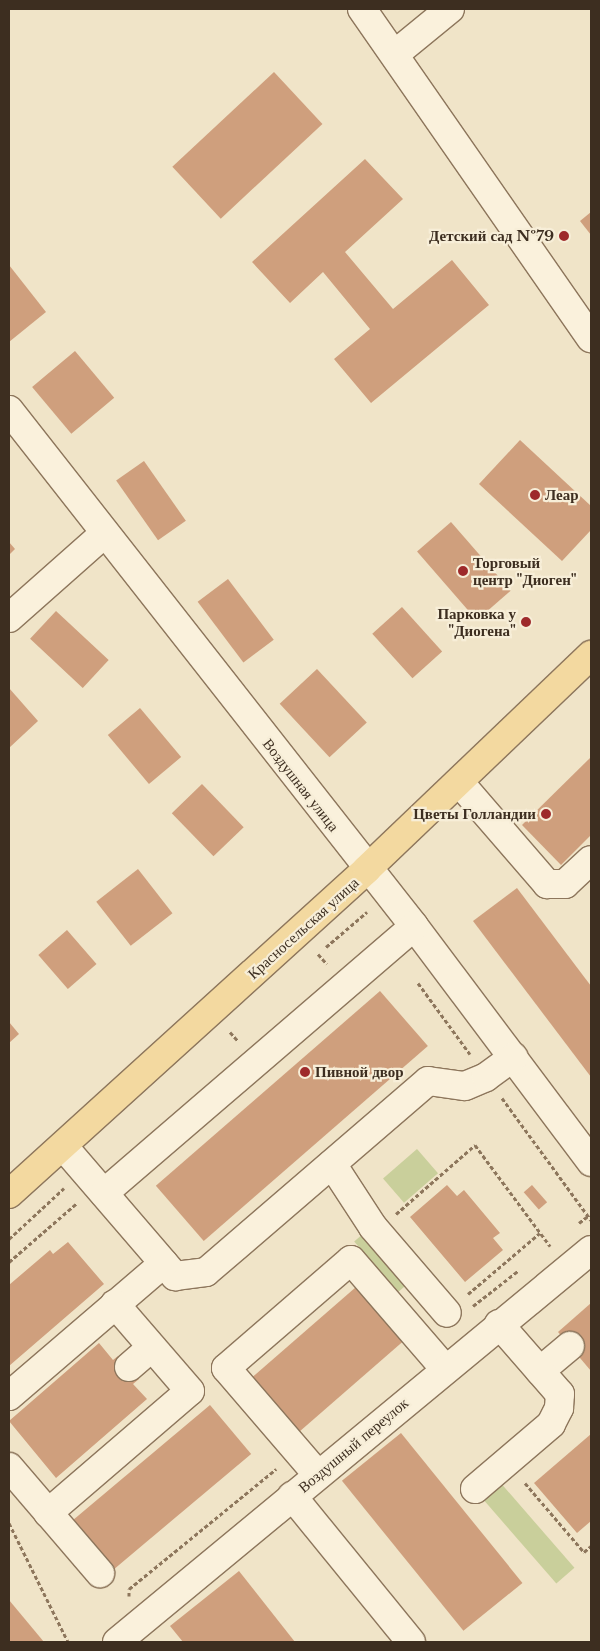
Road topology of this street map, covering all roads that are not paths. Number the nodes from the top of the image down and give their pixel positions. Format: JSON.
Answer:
{"nodes":[{"id":1,"x":362,"y":9,"type":"edge"},
{"id":2,"x":450,"y":9,"type":"edge"},
{"id":3,"x":395,"y":54,"type":"junction"},
{"id":4,"x":591,"y":338,"type":"edge"},
{"id":5,"x":9,"y":410,"type":"edge"},
{"id":6,"x":104,"y":534,"type":"junction"},
{"id":7,"x":9,"y":618,"type":"edge"},
{"id":8,"x":591,"y":655,"type":"edge"},
{"id":9,"x":458,"y":782,"type":"junction"},
{"id":10,"x":591,"y":860,"type":"edge"},
{"id":11,"x":367,"y":869,"type":"junction"},
{"id":12,"x":414,"y":926,"type":"junction"},
{"id":13,"x":514,"y":1057,"type":"junction"},
{"id":14,"x":63,"y":1146,"type":"junction"},
{"id":15,"x":591,"y":1162,"type":"edge"},
{"id":16,"x":332,"y":1164,"type":"junction"},
{"id":17,"x":101,"y":1190,"type":"junction"},
{"id":18,"x":9,"y":1194,"type":"edge"},
{"id":19,"x":591,"y":1250,"type":"edge"},
{"id":20,"x":164,"y":1263,"type":"junction"},
{"id":21,"x":116,"y":1304,"type":"junction"},
{"id":22,"x":458,"y":1311,"type":"road end"},
{"id":23,"x":499,"y":1324,"type":"junction"},
{"id":24,"x":570,"y":1346,"type":"dead end"},
{"id":25,"x":152,"y":1347,"type":"junction"},
{"id":26,"x":129,"y":1367,"type":"dead end"},
{"id":27,"x":445,"y":1369,"type":"junction"},
{"id":28,"x":540,"y":1371,"type":"junction"},
{"id":29,"x":9,"y":1396,"type":"edge"},
{"id":30,"x":9,"y":1467,"type":"edge"},
{"id":31,"x":318,"y":1475,"type":"junction"},
{"id":32,"x":475,"y":1489,"type":"dead end"},
{"id":33,"x":292,"y":1496,"type":"junction"},
{"id":34,"x":48,"y":1513,"type":"junction"},
{"id":35,"x":100,"y":1573,"type":"dead end"},
{"id":36,"x":117,"y":1642,"type":"edge"},
{"id":37,"x":411,"y":1642,"type":"edge"}],
"edges":[{"from":1,"to":3,"type":"street"},
{"from":2,"to":3,"type":"street"},
{"from":3,"to":4,"type":"street"},
{"from":5,"to":6,"type":"street","name":"Воздушная улица"},
{"from":6,"to":7,"type":"street"},
{"from":6,"to":11,"type":"street","name":"Воздушная улица"},
{"from":8,"to":9,"type":"main road","name":"Красносельская улица"},
{"from":9,"to":10,"type":"street"},
{"from":9,"to":11,"type":"main road","name":"Красносельская улица"},
{"from":11,"to":12,"type":"street","name":"Воздушная улица"},
{"from":11,"to":14,"type":"main road","name":"Красносельская улица"},
{"from":12,"to":13,"type":"street","name":"Воздушная улица"},
{"from":12,"to":17,"type":"street"},
{"from":13,"to":15,"type":"street","name":"Воздушная улица"},
{"from":13,"to":16,"type":"street"},
{"from":14,"to":17,"type":"street"},
{"from":14,"to":18,"type":"main road","name":"Красносельская улица"},
{"from":16,"to":20,"type":"street"},
{"from":16,"to":22,"type":"street"},
{"from":17,"to":20,"type":"street"},
{"from":19,"to":23,"type":"street","name":"Воздушный переулок"},
{"from":20,"to":21,"type":"street"},
{"from":21,"to":25,"type":"street"},
{"from":21,"to":29,"type":"street"},
{"from":23,"to":27,"type":"street","name":"Воздушный переулок"},
{"from":23,"to":28,"type":"street"},
{"from":24,"to":28,"type":"street"},
{"from":25,"to":26,"type":"street"},
{"from":25,"to":34,"type":"street"},
{"from":27,"to":31,"type":"street","name":"Воздушный переулок"},
{"from":27,"to":31,"type":"street"},
{"from":28,"to":32,"type":"street"},
{"from":30,"to":34,"type":"street"},
{"from":31,"to":33,"type":"street","name":"Воздушный переулок"},
{"from":33,"to":36,"type":"street","name":"Воздушный переулок"},
{"from":33,"to":37,"type":"street"},
{"from":34,"to":35,"type":"street"}]}
